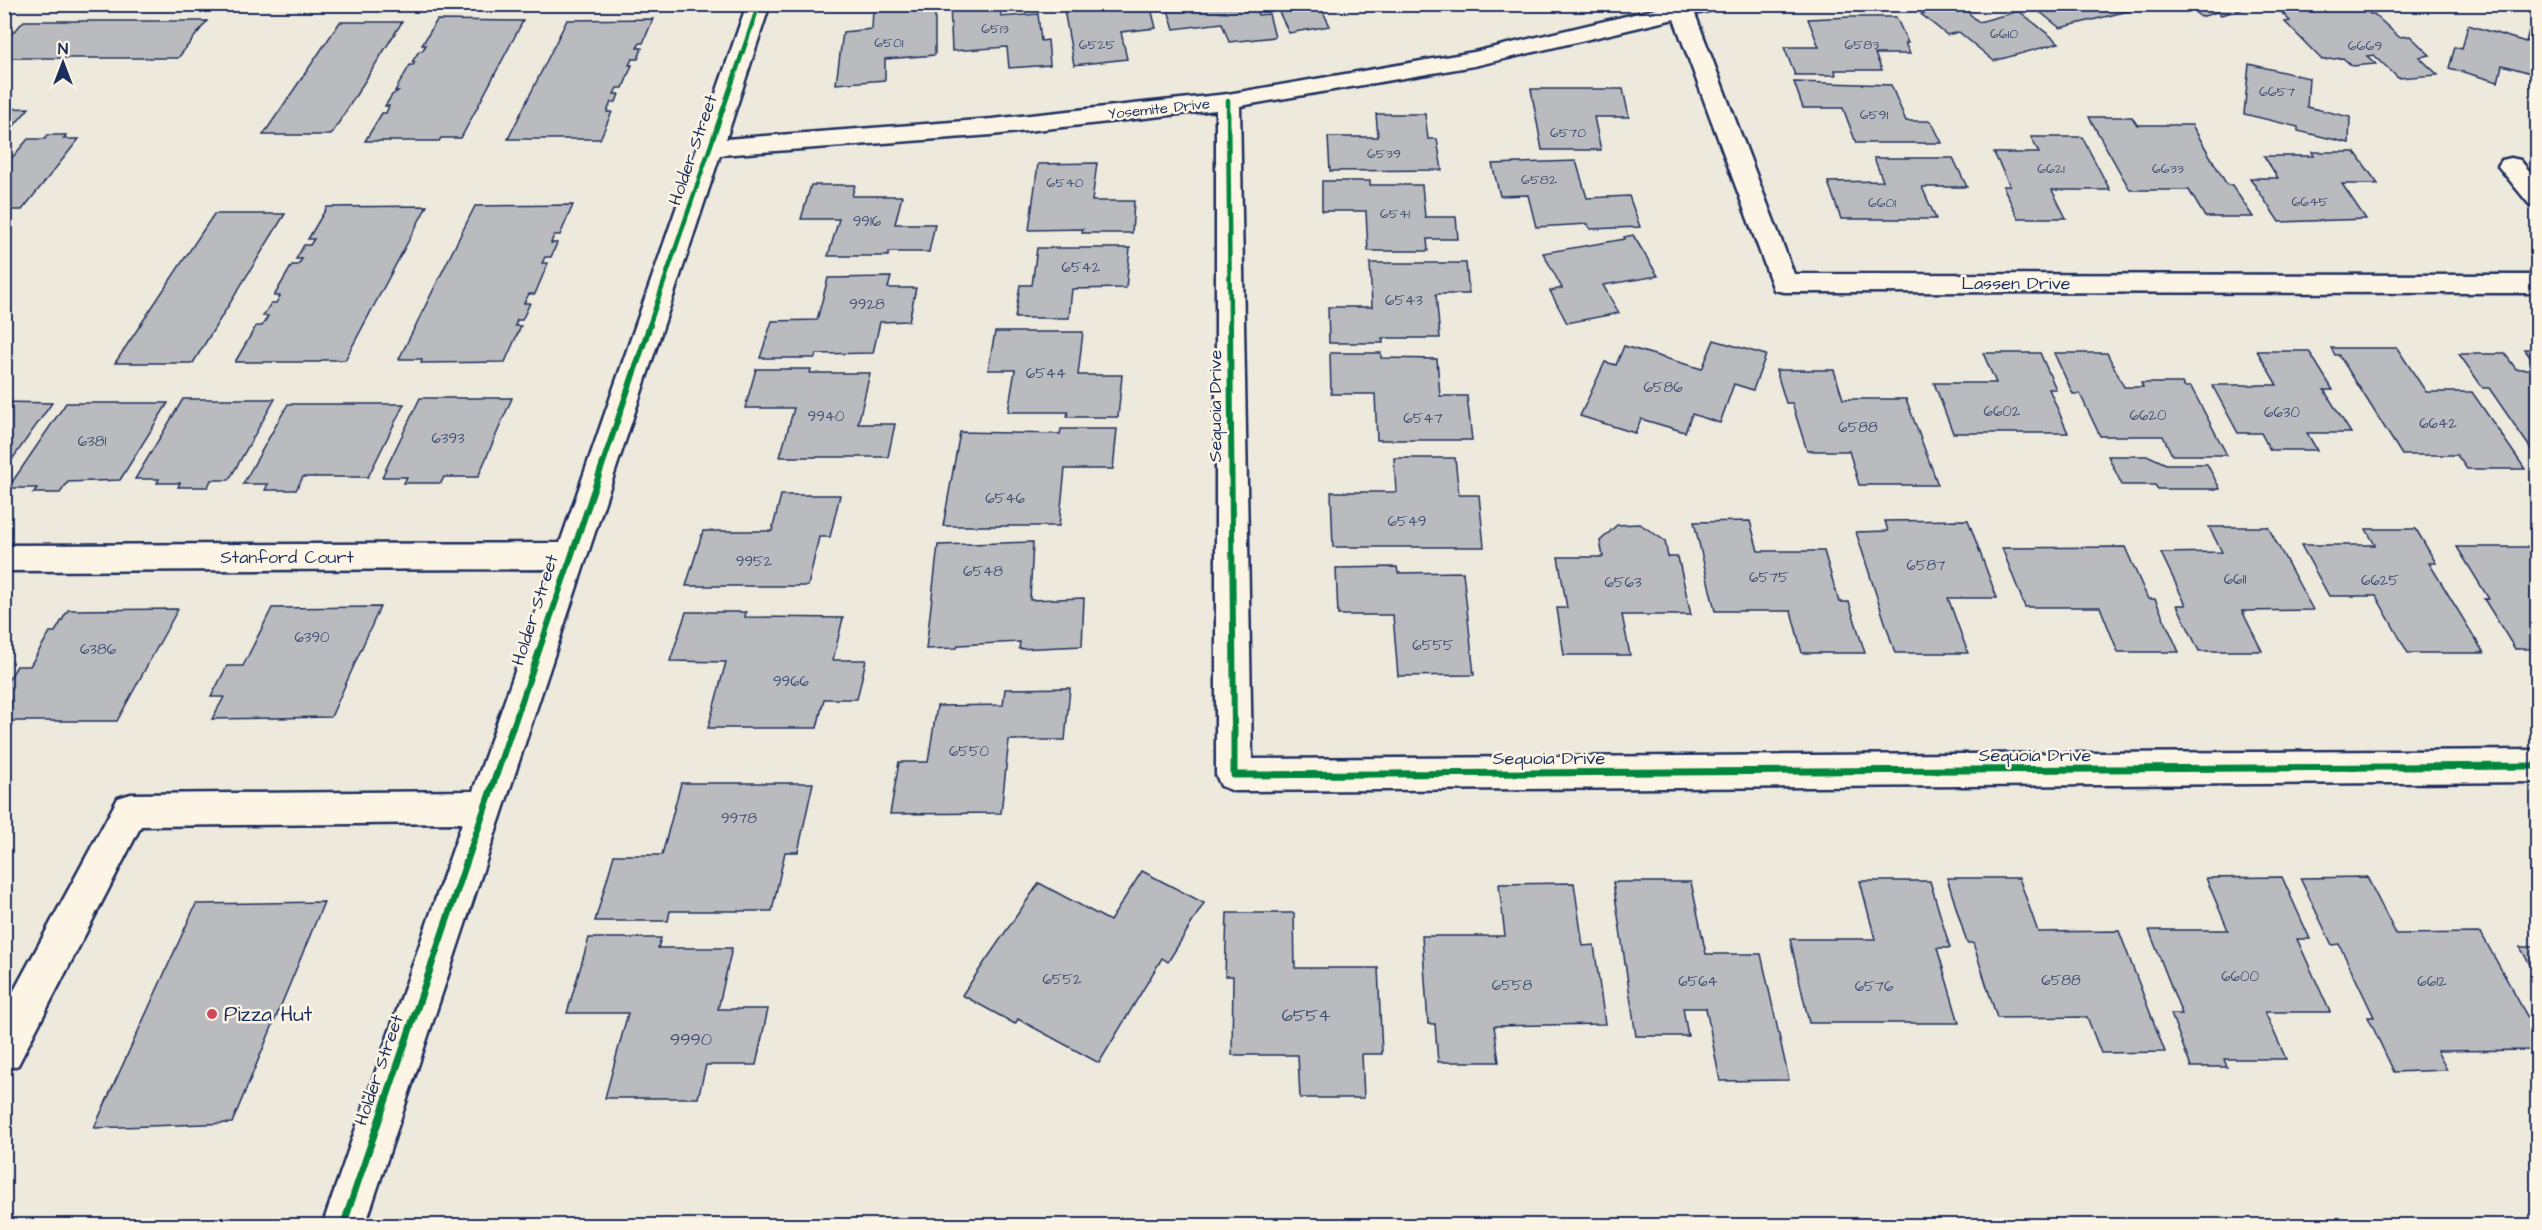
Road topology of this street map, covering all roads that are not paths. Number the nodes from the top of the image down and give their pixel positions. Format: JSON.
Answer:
{"nodes":[{"id":1,"x":759,"y":4,"type":"edge"},
{"id":2,"x":1696,"y":8,"type":"edge"},
{"id":3,"x":1228,"y":101,"type":"junction"},
{"id":4,"x":709,"y":148,"type":"junction"},
{"id":5,"x":2511,"y":166,"type":"dead end"},
{"id":6,"x":2538,"y":198,"type":"edge"},
{"id":7,"x":2538,"y":284,"type":"edge"},
{"id":8,"x":569,"y":556,"type":"junction"},
{"id":9,"x":4,"y":558,"type":"edge"},
{"id":10,"x":2538,"y":766,"type":"edge"},
{"id":11,"x":485,"y":807,"type":"junction"},
{"id":12,"x":4,"y":1051,"type":"edge"},
{"id":13,"x":343,"y":1226,"type":"edge"}],
"edges":[{"from":1,"to":4,"type":"street","name":"Holder Street"},
{"from":2,"to":3,"type":"street","name":"Yosemite Drive"},
{"from":2,"to":7,"type":"street","name":"Lassen Drive"},
{"from":3,"to":4,"type":"street","name":"Yosemite Drive"},
{"from":3,"to":10,"type":"street","name":"Sequoia Drive"},
{"from":4,"to":8,"type":"street","name":"Holder Street"},
{"from":5,"to":6,"type":"street"},
{"from":8,"to":9,"type":"street","name":"Stanford Court"},
{"from":8,"to":11,"type":"street","name":"Holder Street"},
{"from":11,"to":12,"type":"street"},
{"from":11,"to":13,"type":"street","name":"Holder Street"}]}
